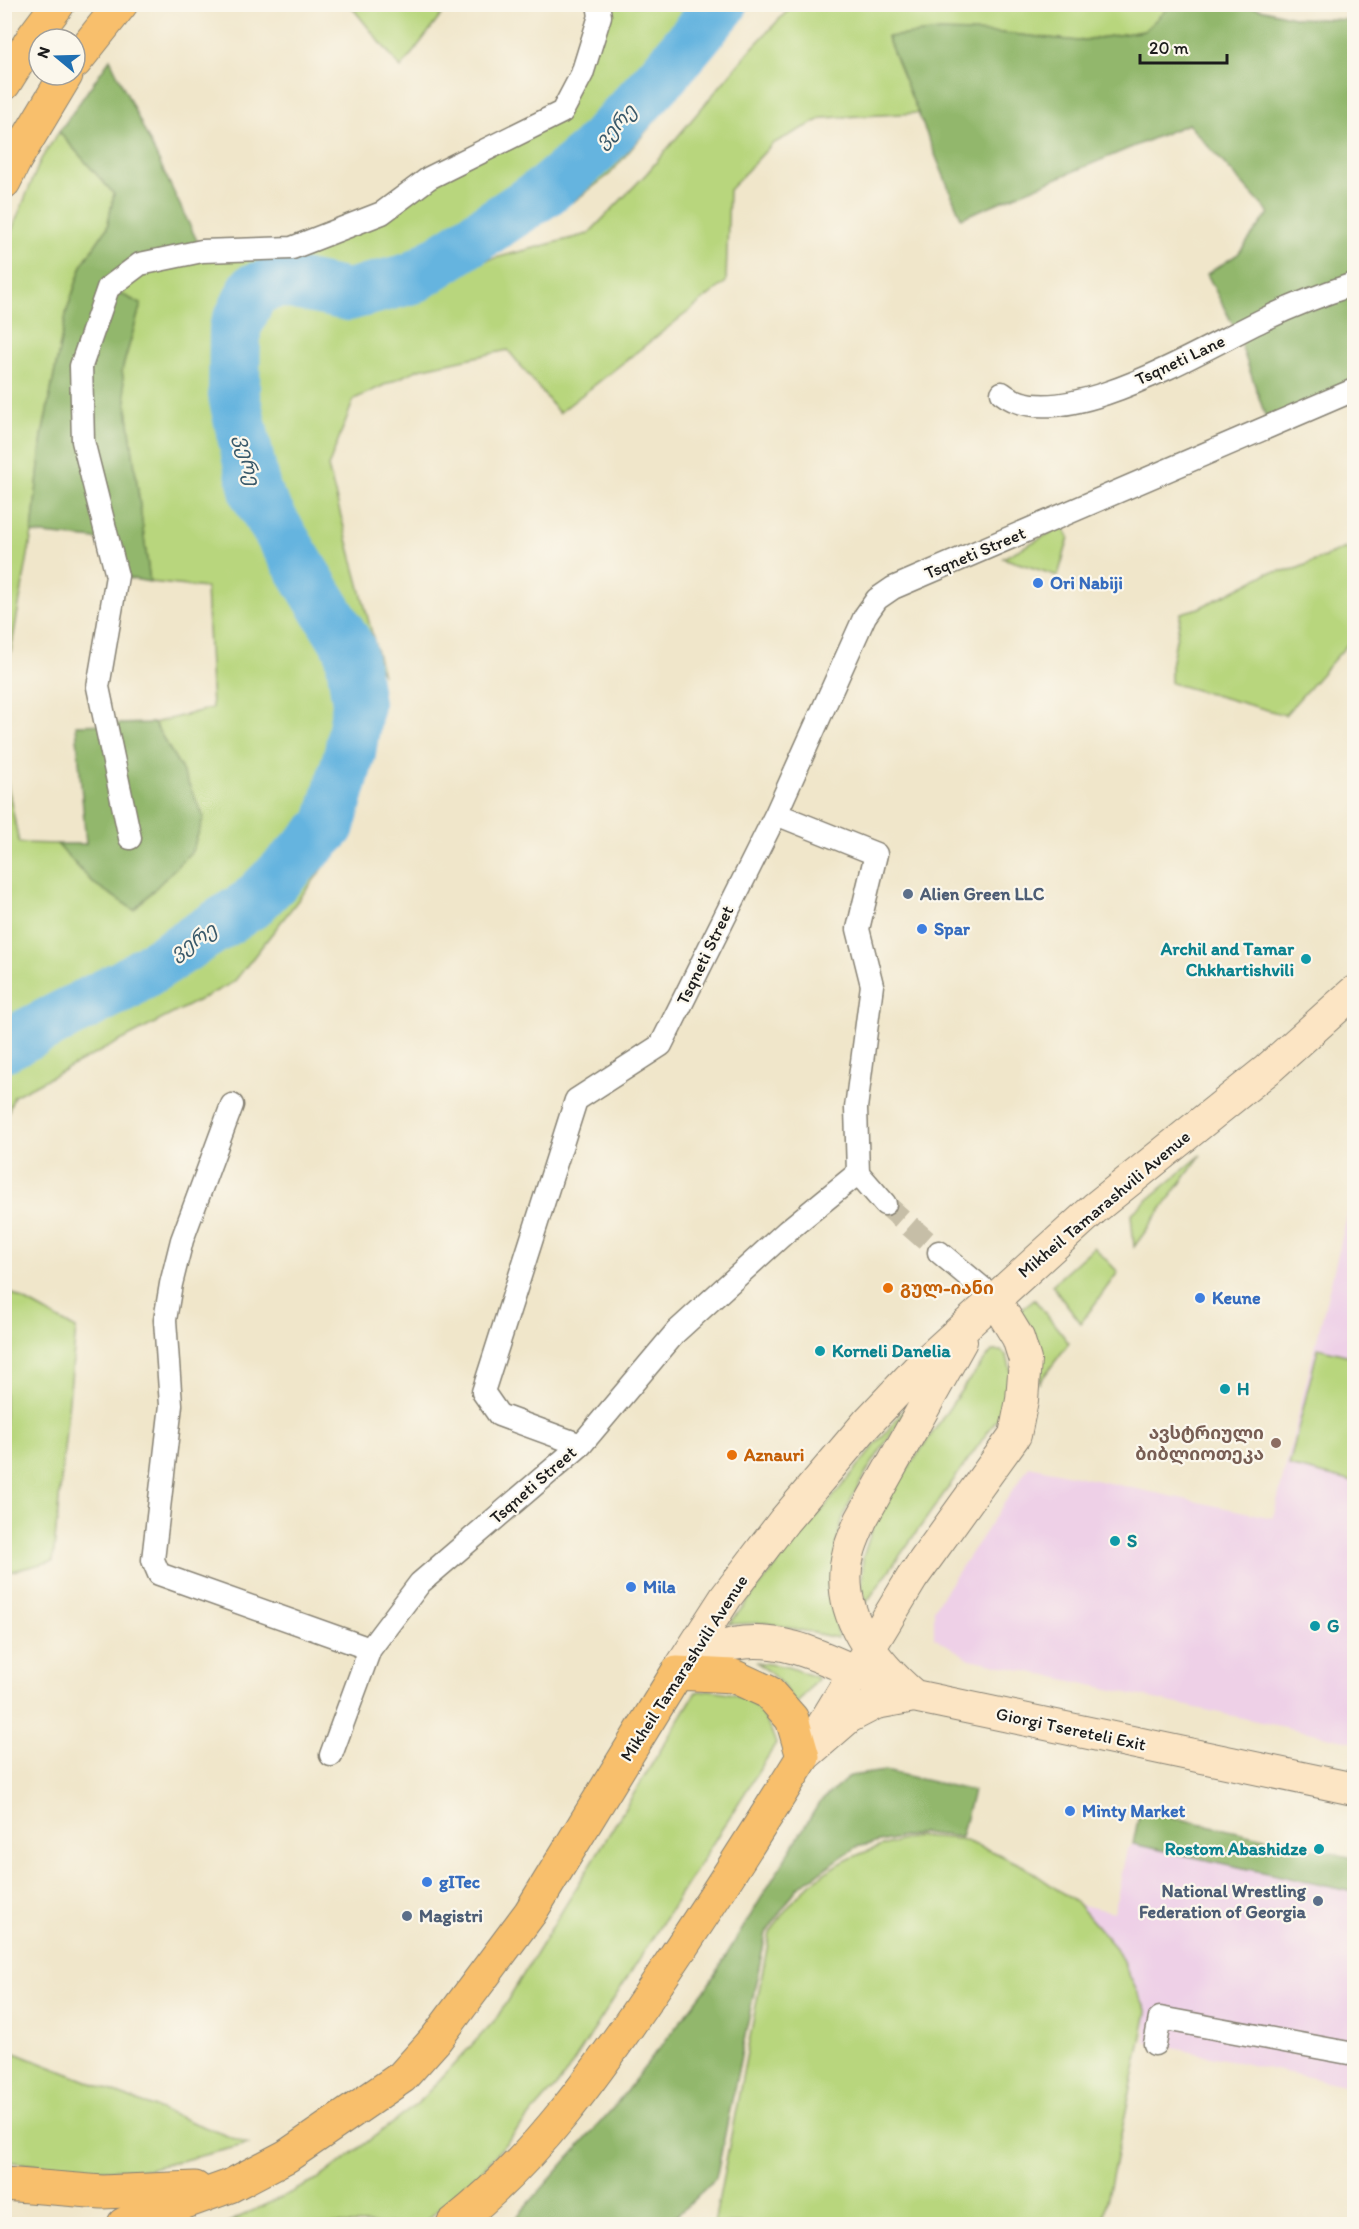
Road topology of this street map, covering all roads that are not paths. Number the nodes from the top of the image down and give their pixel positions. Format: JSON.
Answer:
{"nodes":[{"id":1,"x":58,"y":4,"type":"edge"},
{"id":2,"x":121,"y":4,"type":"edge"},
{"id":3,"x":598,"y":4,"type":"edge"},
{"id":4,"x":87,"y":47,"type":"edge"},
{"id":5,"x":4,"y":84,"type":"edge"},
{"id":6,"x":59,"y":87,"type":"edge"},
{"id":7,"x":4,"y":182,"type":"edge"},
{"id":8,"x":1354,"y":284,"type":"edge"},
{"id":9,"x":1354,"y":390,"type":"edge"},
{"id":10,"x":1002,"y":393,"type":"dead end"},
{"id":11,"x":776,"y":814,"type":"junction"},
{"id":12,"x":130,"y":838,"type":"dead end"},
{"id":13,"x":1354,"y":992,"type":"edge"},
{"id":14,"x":232,"y":1105,"type":"dead end"},
{"id":15,"x":858,"y":1173,"type":"junction"},
{"id":16,"x":885,"y":1204,"type":"tunnel mouth"},
{"id":17,"x":939,"y":1252,"type":"tunnel mouth"},
{"id":18,"x":984,"y":1307,"type":"junction"},
{"id":19,"x":580,"y":1444,"type":"junction"},
{"id":20,"x":912,"y":1578,"type":"junction"},
{"id":21,"x":370,"y":1649,"type":"junction"},
{"id":22,"x":862,"y":1661,"type":"junction"},
{"id":23,"x":677,"y":1673,"type":"junction"},
{"id":24,"x":914,"y":1696,"type":"junction"},
{"id":25,"x":331,"y":1755,"type":"dead end"},
{"id":26,"x":803,"y":1757,"type":"junction"},
{"id":27,"x":1354,"y":1789,"type":"edge"},
{"id":28,"x":1155,"y":2044,"type":"dead end"},
{"id":29,"x":1354,"y":2054,"type":"edge"},
{"id":30,"x":4,"y":2184,"type":"edge"},
{"id":31,"x":230,"y":2186,"type":"junction"},
{"id":32,"x":124,"y":2224,"type":"edge"},
{"id":33,"x":453,"y":2224,"type":"edge"}],
"edges":[{"from":1,"to":5,"type":"main road"},
{"from":2,"to":4,"type":"main road"},
{"from":3,"to":12,"type":"street"},
{"from":6,"to":7,"type":"main road"},
{"from":8,"to":10,"type":"street","name":"Tsqneti Lane"},
{"from":9,"to":11,"type":"street","name":"Tsqneti Street"},
{"from":11,"to":15,"type":"street"},
{"from":11,"to":19,"type":"street","name":"Tsqneti Street"},
{"from":13,"to":18,"type":"main road","name":"Mikheil Tamarashvili Avenue"},
{"from":14,"to":21,"type":"street"},
{"from":15,"to":16,"type":"street"},
{"from":15,"to":19,"type":"street"},
{"from":17,"to":18,"type":"street"},
{"from":18,"to":20,"type":"main road"},
{"from":18,"to":22,"type":"main road"},
{"from":18,"to":23,"type":"main road","name":"Mikheil Tamarashvili Avenue"},
{"from":19,"to":21,"type":"street","name":"Tsqneti Street"},
{"from":20,"to":22,"type":"main road"},
{"from":20,"to":24,"type":"main road"},
{"from":21,"to":25,"type":"street","name":"Tsqneti Street"},
{"from":22,"to":23,"type":"main road"},
{"from":22,"to":24,"type":"main road"},
{"from":22,"to":26,"type":"main road"},
{"from":23,"to":26,"type":"main road"},
{"from":23,"to":31,"type":"main road","name":"Mikheil Tamarashvili Avenue"},
{"from":24,"to":26,"type":"main road","name":"Giorgi Tsereteli Exit"},
{"from":24,"to":27,"type":"main road","name":"Giorgi Tsereteli Exit"},
{"from":26,"to":33,"type":"main road"},
{"from":28,"to":29,"type":"street"},
{"from":30,"to":31,"type":"main road"},
{"from":31,"to":32,"type":"main road","name":"Mikheil Tamarashvili Avenue"}]}
